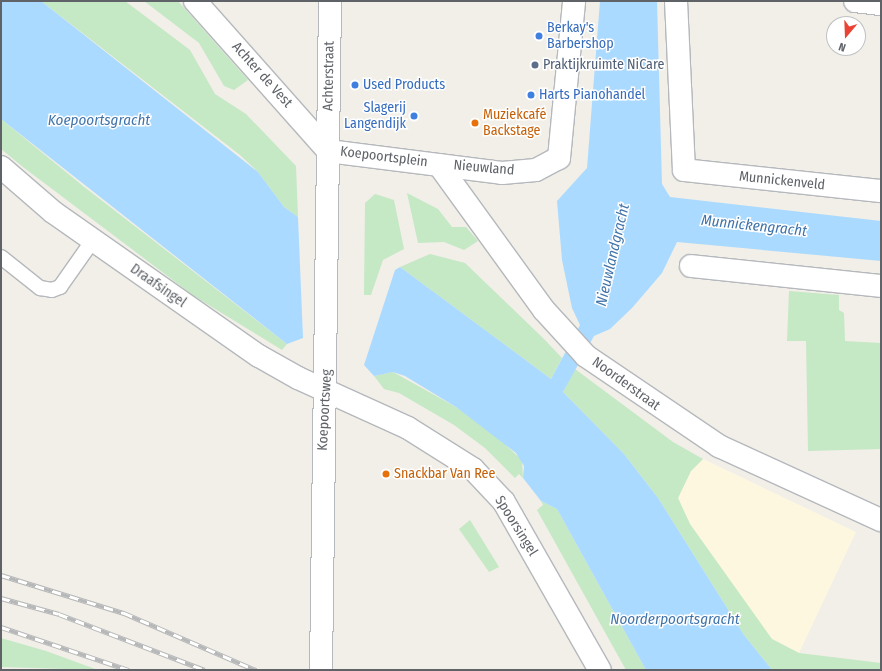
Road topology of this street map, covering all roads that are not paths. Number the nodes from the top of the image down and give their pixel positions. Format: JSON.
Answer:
{"nodes":[{"id":1,"x":195,"y":1,"type":"edge"},
{"id":2,"x":330,"y":1,"type":"edge"},
{"id":3,"x":574,"y":1,"type":"edge"},
{"id":4,"x":676,"y":1,"type":"edge"},
{"id":5,"x":855,"y":1,"type":"edge"},
{"id":6,"x":881,"y":4,"type":"edge"},
{"id":7,"x":328,"y":150,"type":"junction"},
{"id":8,"x":439,"y":164,"type":"junction"},
{"id":9,"x":2,"y":170,"type":"edge"},
{"id":10,"x":881,"y":191,"type":"edge"},
{"id":11,"x":93,"y":240,"type":"junction"},
{"id":12,"x":1,"y":257,"type":"edge"},
{"id":13,"x":691,"y":266,"type":"dead end"},
{"id":14,"x":881,"y":286,"type":"edge"},
{"id":15,"x":326,"y":391,"type":"junction"},
{"id":16,"x":881,"y":520,"type":"edge"},
{"id":17,"x":321,"y":670,"type":"edge"},
{"id":18,"x":600,"y":670,"type":"edge"}],
"edges":[{"from":1,"to":7,"type":"street","name":"Achter de Vest"},
{"from":2,"to":7,"type":"street","name":"Achterstraat"},
{"from":3,"to":8,"type":"street","name":"Nieuwland"},
{"from":4,"to":10,"type":"street","name":"Munnickenveld"},
{"from":5,"to":6,"type":"street"},
{"from":7,"to":8,"type":"street","name":"Koepoortsplein"},
{"from":7,"to":15,"type":"street","name":"Koepoortsweg"},
{"from":8,"to":16,"type":"street","name":"Noorderstraat"},
{"from":9,"to":11,"type":"street","name":"Draafsingel"},
{"from":11,"to":12,"type":"lane"},
{"from":11,"to":15,"type":"street","name":"Draafsingel"},
{"from":13,"to":14,"type":"street"},
{"from":15,"to":17,"type":"street","name":"Koepoortsweg"},
{"from":15,"to":18,"type":"street","name":"Spoorsingel"}]}
